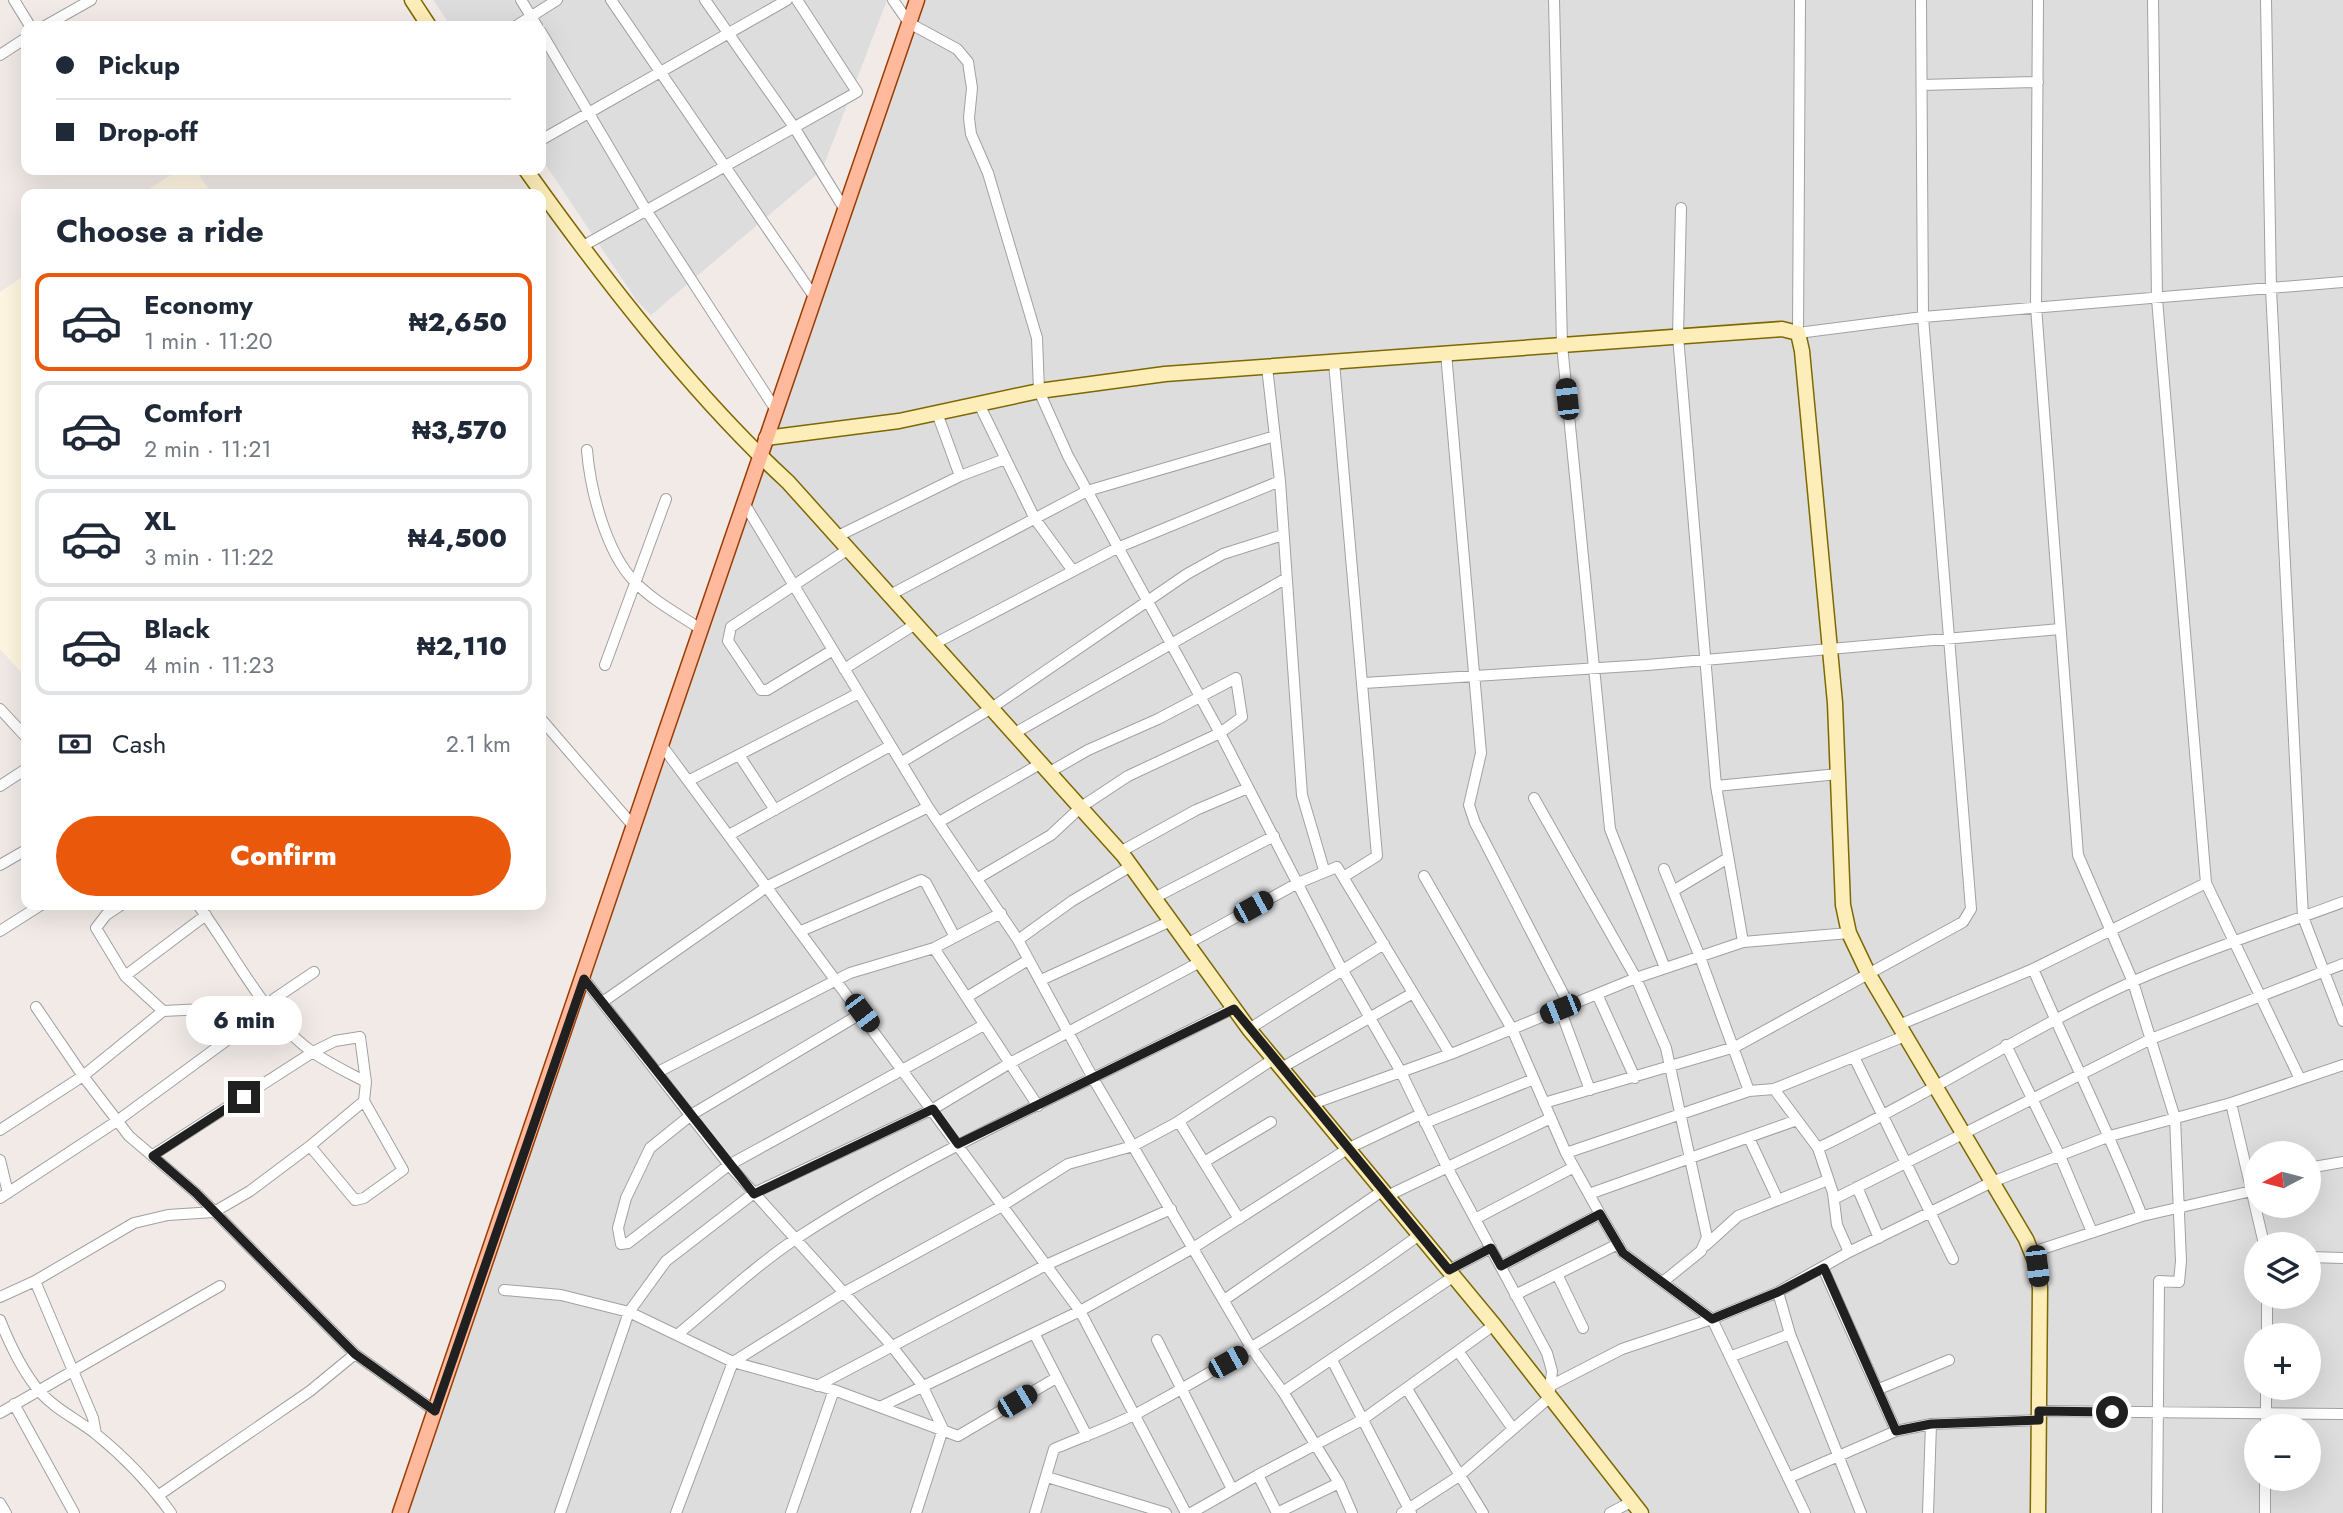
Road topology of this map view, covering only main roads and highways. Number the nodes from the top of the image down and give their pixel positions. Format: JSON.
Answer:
{"nodes":[{"id":1,"x":917,"y":0,"type":"edge"},
{"id":2,"x":400,"y":1513,"type":"edge"}],
"edges":[{"from":1,"to":2,"type":"main road"}]}
